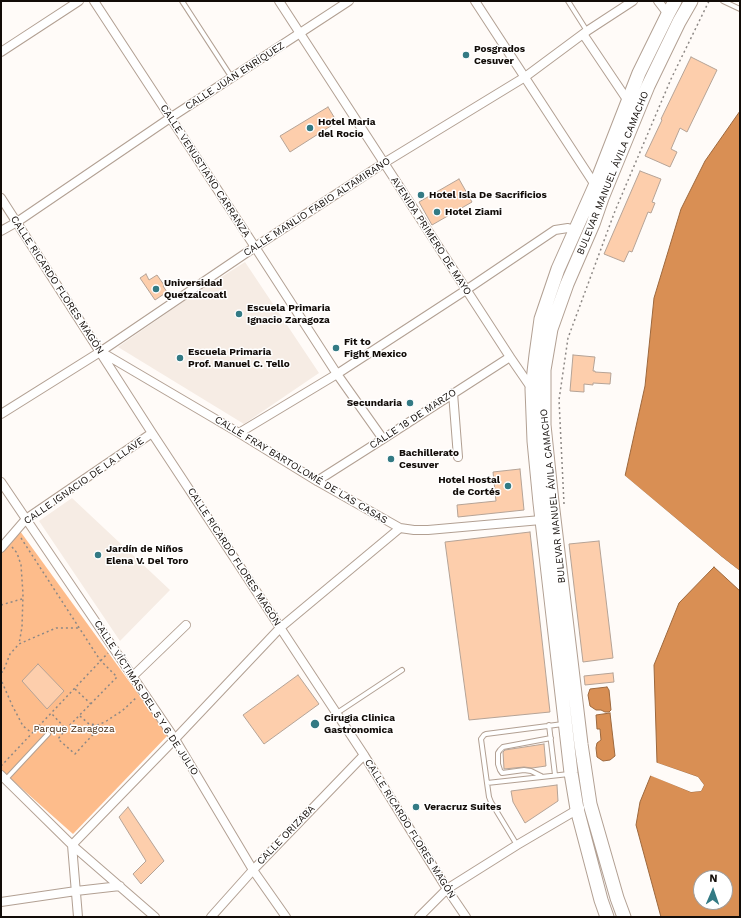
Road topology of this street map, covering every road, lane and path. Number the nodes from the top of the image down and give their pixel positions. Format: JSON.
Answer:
{"nodes":[{"id":1,"x":79,"y":1,"type":"edge"},
{"id":2,"x":94,"y":1,"type":"edge"},
{"id":3,"x":182,"y":1,"type":"edge"},
{"id":4,"x":279,"y":1,"type":"edge"},
{"id":5,"x":349,"y":1,"type":"edge"},
{"id":6,"x":475,"y":1,"type":"edge"},
{"id":7,"x":568,"y":1,"type":"edge"},
{"id":8,"x":633,"y":1,"type":"edge"},
{"id":9,"x":658,"y":1,"type":"edge"},
{"id":10,"x":675,"y":1,"type":"edge"},
{"id":11,"x":691,"y":1,"type":"edge"},
{"id":12,"x":709,"y":1,"type":"edge"},
{"id":13,"x":723,"y":1,"type":"edge"},
{"id":14,"x":740,"y":9,"type":"edge"},
{"id":15,"x":668,"y":14,"type":"junction"},
{"id":16,"x":585,"y":32,"type":"junction"},
{"id":17,"x":300,"y":33,"type":"junction"},
{"id":18,"x":1,"y":52,"type":"edge"},
{"id":19,"x":525,"y":77,"type":"junction"},
{"id":20,"x":232,"y":78,"type":"junction"},
{"id":21,"x":628,"y":101,"type":"junction"},
{"id":22,"x":637,"y":114,"type":"junction"},
{"id":23,"x":170,"y":118,"type":"junction"},
{"id":24,"x":384,"y":163,"type":"junction"},
{"id":25,"x":599,"y":192,"type":"junction"},
{"id":26,"x":1,"y":198,"type":"edge"},
{"id":27,"x":17,"y":222,"type":"junction"},
{"id":28,"x":575,"y":230,"type":"junction"},
{"id":29,"x":1,"y":231,"type":"edge"},
{"id":30,"x":255,"y":247,"type":"junction"},
{"id":31,"x":466,"y":290,"type":"junction"},
{"id":32,"x":100,"y":352,"type":"junction"},
{"id":33,"x":510,"y":357,"type":"junction"},
{"id":34,"x":337,"y":374,"type":"junction"},
{"id":35,"x":532,"y":390,"type":"junction"},
{"id":36,"x":453,"y":393,"type":"junction"},
{"id":37,"x":1,"y":414,"type":"edge"},
{"id":38,"x":152,"y":433,"type":"junction"},
{"id":39,"x":240,"y":433,"type":"junction"},
{"id":40,"x":383,"y":439,"type":"junction"},
{"id":41,"x":458,"y":457,"type":"dead end"},
{"id":42,"x":316,"y":481,"type":"junction"},
{"id":43,"x":1,"y":482,"type":"edge"},
{"id":44,"x":564,"y":508,"type":"dead end"},
{"id":45,"x":26,"y":519,"type":"junction"},
{"id":46,"x":541,"y":520,"type":"junction"},
{"id":47,"x":400,"y":528,"type":"junction"},
{"id":48,"x":20,"y":535,"type":"dead end"},
{"id":49,"x":11,"y":546,"type":"dead end"},
{"id":50,"x":1,"y":548,"type":"edge"},
{"id":51,"x":23,"y":599,"type":"junction"},
{"id":52,"x":1,"y":605,"type":"edge"},
{"id":53,"x":186,"y":626,"type":"dead end"},
{"id":54,"x":80,"y":628,"type":"junction"},
{"id":55,"x":280,"y":628,"type":"junction"},
{"id":56,"x":19,"y":644,"type":"junction"},
{"id":57,"x":100,"y":660,"type":"junction"},
{"id":58,"x":402,"y":670,"type":"dead end"},
{"id":59,"x":1,"y":672,"type":"edge"},
{"id":60,"x":133,"y":676,"type":"junction"},
{"id":61,"x":1,"y":677,"type":"edge"},
{"id":62,"x":74,"y":688,"type":"junction"},
{"id":63,"x":142,"y":691,"type":"junction"},
{"id":64,"x":91,"y":704,"type":"junction"},
{"id":65,"x":51,"y":713,"type":"junction"},
{"id":66,"x":336,"y":713,"type":"junction"},
{"id":67,"x":80,"y":716,"type":"junction"},
{"id":68,"x":566,"y":723,"type":"junction"},
{"id":69,"x":91,"y":725,"type":"junction"},
{"id":70,"x":549,"y":725,"type":"junction"},
{"id":71,"x":66,"y":729,"type":"junction"},
{"id":72,"x":32,"y":733,"type":"junction"},
{"id":73,"x":48,"y":734,"type":"dead end"},
{"id":74,"x":551,"y":738,"type":"junction"},
{"id":75,"x":175,"y":740,"type":"junction"},
{"id":76,"x":364,"y":755,"type":"junction"},
{"id":77,"x":1,"y":764,"type":"edge"},
{"id":78,"x":571,"y":773,"type":"junction"},
{"id":79,"x":555,"y":775,"type":"junction"},
{"id":80,"x":542,"y":776,"type":"junction"},
{"id":81,"x":3,"y":777,"type":"edge"},
{"id":82,"x":487,"y":783,"type":"junction"},
{"id":83,"x":590,"y":804,"type":"junction"},
{"id":84,"x":577,"y":809,"type":"junction"},
{"id":85,"x":516,"y":845,"type":"junction"},
{"id":86,"x":72,"y":846,"type":"junction"},
{"id":87,"x":253,"y":870,"type":"junction"},
{"id":88,"x":120,"y":886,"type":"junction"},
{"id":89,"x":447,"y":889,"type":"junction"},
{"id":90,"x":76,"y":891,"type":"junction"},
{"id":91,"x":1,"y":902,"type":"edge"},
{"id":92,"x":78,"y":917,"type":"edge"},
{"id":93,"x":155,"y":917,"type":"edge"},
{"id":94,"x":211,"y":917,"type":"edge"},
{"id":95,"x":286,"y":917,"type":"edge"},
{"id":96,"x":418,"y":917,"type":"edge"},
{"id":97,"x":466,"y":917,"type":"edge"},
{"id":98,"x":607,"y":917,"type":"edge"},
{"id":99,"x":624,"y":917,"type":"edge"}],
"edges":[{"from":1,"to":18,"type":"street"},
{"from":2,"to":23,"type":"street","name":"CALLE VENUSTIANO CARRANZA"},
{"from":3,"to":20,"type":"lane"},
{"from":4,"to":17,"type":"street","name":"AVENIDA PRIMERO DE MAYO"},
{"from":5,"to":17,"type":"street","name":"CALLE JUAN ENRÍQUEZ"},
{"from":6,"to":19,"type":"street"},
{"from":7,"to":16,"type":"lane"},
{"from":8,"to":16,"type":"street","name":"CALLE MANLIO FABIO ALTAMIRANO"},
{"from":9,"to":15,"type":"street"},
{"from":10,"to":15,"type":"main road","name":"BULEVAR MANUEL ÁVILA CAMACHO"},
{"from":11,"to":22,"type":"main road","name":"BULEVAR MANUEL ÁVILA CAMACHO"},
{"from":12,"to":44,"type":"path"},
{"from":13,"to":14,"type":"lane"},
{"from":15,"to":21,"type":"main road","name":"BULEVAR MANUEL ÁVILA CAMACHO"},
{"from":16,"to":19,"type":"street","name":"CALLE MANLIO FABIO ALTAMIRANO"},
{"from":16,"to":21,"type":"street"},
{"from":17,"to":20,"type":"street","name":"CALLE JUAN ENRÍQUEZ"},
{"from":17,"to":24,"type":"street","name":"AVENIDA PRIMERO DE MAYO"},
{"from":19,"to":24,"type":"street","name":"CALLE MANLIO FABIO ALTAMIRANO"},
{"from":19,"to":25,"type":"street"},
{"from":20,"to":23,"type":"street","name":"CALLE JUAN ENRÍQUEZ"},
{"from":21,"to":22,"type":"street"},
{"from":21,"to":25,"type":"main road","name":"BULEVAR MANUEL ÁVILA CAMACHO"},
{"from":22,"to":25,"type":"main road","name":"BULEVAR MANUEL ÁVILA CAMACHO"},
{"from":23,"to":27,"type":"street","name":"CALLE JUAN ENRÍQUEZ"},
{"from":23,"to":30,"type":"street","name":"CALLE VENUSTIANO CARRANZA"},
{"from":24,"to":30,"type":"street","name":"CALLE MANLIO FABIO ALTAMIRANO"},
{"from":24,"to":31,"type":"street","name":"AVENIDA PRIMERO DE MAYO"},
{"from":25,"to":28,"type":"main road","name":"BULEVAR MANUEL ÁVILA CAMACHO"},
{"from":25,"to":83,"type":"main road","name":"BULEVAR MANUEL ÁVILA CAMACHO"},
{"from":26,"to":27,"type":"street","name":"CALLE RICARDO FLORES MAGÓN"},
{"from":27,"to":29,"type":"street","name":"CALLE JUAN ENRÍQUEZ"},
{"from":27,"to":32,"type":"street","name":"CALLE RICARDO FLORES MAGÓN"},
{"from":28,"to":31,"type":"street"},
{"from":28,"to":35,"type":"main road","name":"BULEVAR MANUEL ÁVILA CAMACHO"},
{"from":30,"to":32,"type":"street","name":"CALLE MANLIO FABIO ALTAMIRANO"},
{"from":30,"to":34,"type":"street","name":"CALLE VENUSTIANO CARRANZA"},
{"from":31,"to":33,"type":"street","name":"AVENIDA PRIMERO DE MAYO"},
{"from":31,"to":34,"type":"street"},
{"from":32,"to":37,"type":"street","name":"CALLE MANLIO FABIO ALTAMIRANO"},
{"from":32,"to":38,"type":"street","name":"CALLE RICARDO FLORES MAGÓN"},
{"from":32,"to":39,"type":"street","name":"CALLE FRAY BARTOLOMÉ DE LAS CASAS"},
{"from":33,"to":35,"type":"street","name":"AVENIDA PRIMERO DE MAYO"},
{"from":33,"to":36,"type":"street","name":"CALLE 18 DE MARZO"},
{"from":34,"to":39,"type":"street"},
{"from":34,"to":40,"type":"street","name":"CALLE VENUSTIANO CARRANZA"},
{"from":35,"to":46,"type":"main road","name":"BULEVAR MANUEL ÁVILA CAMACHO"},
{"from":36,"to":40,"type":"street","name":"CALLE 18 DE MARZO"},
{"from":36,"to":41,"type":"street"},
{"from":38,"to":45,"type":"street","name":"CALLE IGNACIO DE LA LLAVE"},
{"from":38,"to":55,"type":"street","name":"CALLE RICARDO FLORES MAGÓN"},
{"from":39,"to":42,"type":"street","name":"CALLE FRAY BARTOLOMÉ DE LAS CASAS"},
{"from":40,"to":42,"type":"street","name":"CALLE 18 DE MARZO"},
{"from":42,"to":47,"type":"street","name":"CALLE FRAY BARTOLOMÉ DE LAS CASAS"},
{"from":43,"to":45,"type":"street","name":"CALLE VÍCTIMAS DEL 5 Y 6 DE JULIO"},
{"from":45,"to":50,"type":"street","name":"CALLE IGNACIO DE LA LLAVE"},
{"from":45,"to":60,"type":"street","name":"CALLE VÍCTIMAS DEL 5 Y 6 DE JULIO"},
{"from":46,"to":47,"type":"street","name":"CALLE FRAY BARTOLOMÉ DE LAS CASAS"},
{"from":46,"to":68,"type":"main road","name":"BULEVAR MANUEL ÁVILA CAMACHO"},
{"from":47,"to":55,"type":"street"},
{"from":48,"to":54,"type":"path"},
{"from":49,"to":51,"type":"path"},
{"from":51,"to":52,"type":"path"},
{"from":51,"to":56,"type":"path"},
{"from":53,"to":60,"type":"street"},
{"from":54,"to":56,"type":"path"},
{"from":54,"to":57,"type":"path"},
{"from":55,"to":66,"type":"street","name":"CALLE RICARDO FLORES MAGÓN"},
{"from":55,"to":75,"type":"street"},
{"from":56,"to":59,"type":"path"},
{"from":57,"to":62,"type":"path"},
{"from":57,"to":64,"type":"path"},
{"from":58,"to":66,"type":"lane"},
{"from":60,"to":63,"type":"street","name":"CALLE VÍCTIMAS DEL 5 Y 6 DE JULIO"},
{"from":61,"to":72,"type":"path"},
{"from":62,"to":64,"type":"path"},
{"from":62,"to":65,"type":"path"},
{"from":63,"to":69,"type":"path"},
{"from":63,"to":75,"type":"street","name":"CALLE VÍCTIMAS DEL 5 Y 6 DE JULIO"},
{"from":64,"to":67,"type":"path"},
{"from":65,"to":71,"type":"path"},
{"from":65,"to":72,"type":"path"},
{"from":66,"to":76,"type":"street","name":"CALLE RICARDO FLORES MAGÓN"},
{"from":67,"to":69,"type":"path"},
{"from":67,"to":71,"type":"path"},
{"from":68,"to":70,"type":"lane"},
{"from":68,"to":78,"type":"main road","name":"BULEVAR MANUEL ÁVILA CAMACHO"},
{"from":69,"to":71,"type":"path"},
{"from":70,"to":74,"type":"lane"},
{"from":70,"to":82,"type":"lane"},
{"from":72,"to":77,"type":"path"},
{"from":73,"to":81,"type":"lane"},
{"from":74,"to":79,"type":"lane"},
{"from":74,"to":80,"type":"lane"},
{"from":75,"to":86,"type":"street"},
{"from":75,"to":87,"type":"street","name":"CALLE VÍCTIMAS DEL 5 Y 6 DE JULIO"},
{"from":76,"to":87,"type":"street","name":"CALLE ORIZABA"},
{"from":76,"to":89,"type":"street","name":"CALLE RICARDO FLORES MAGÓN"},
{"from":78,"to":79,"type":"lane"},
{"from":78,"to":84,"type":"main road","name":"BULEVAR MANUEL ÁVILA CAMACHO"},
{"from":79,"to":80,"type":"lane"},
{"from":80,"to":82,"type":"lane"},
{"from":81,"to":86,"type":"street"},
{"from":82,"to":85,"type":"lane"},
{"from":83,"to":84,"type":"street"},
{"from":83,"to":99,"type":"main road","name":"BULEVAR MANUEL ÁVILA CAMACHO"},
{"from":84,"to":85,"type":"street"},
{"from":84,"to":98,"type":"main road","name":"BULEVAR MANUEL ÁVILA CAMACHO"},
{"from":85,"to":89,"type":"street"},
{"from":86,"to":88,"type":"street"},
{"from":86,"to":90,"type":"street"},
{"from":87,"to":94,"type":"street","name":"CALLE ORIZABA"},
{"from":87,"to":95,"type":"street","name":"CALLE VÍCTIMAS DEL 5 Y 6 DE JULIO"},
{"from":88,"to":90,"type":"street"},
{"from":88,"to":93,"type":"street"},
{"from":89,"to":96,"type":"street"},
{"from":89,"to":97,"type":"street","name":"CALLE RICARDO FLORES MAGÓN"},
{"from":90,"to":91,"type":"street"},
{"from":90,"to":92,"type":"street"}]}
